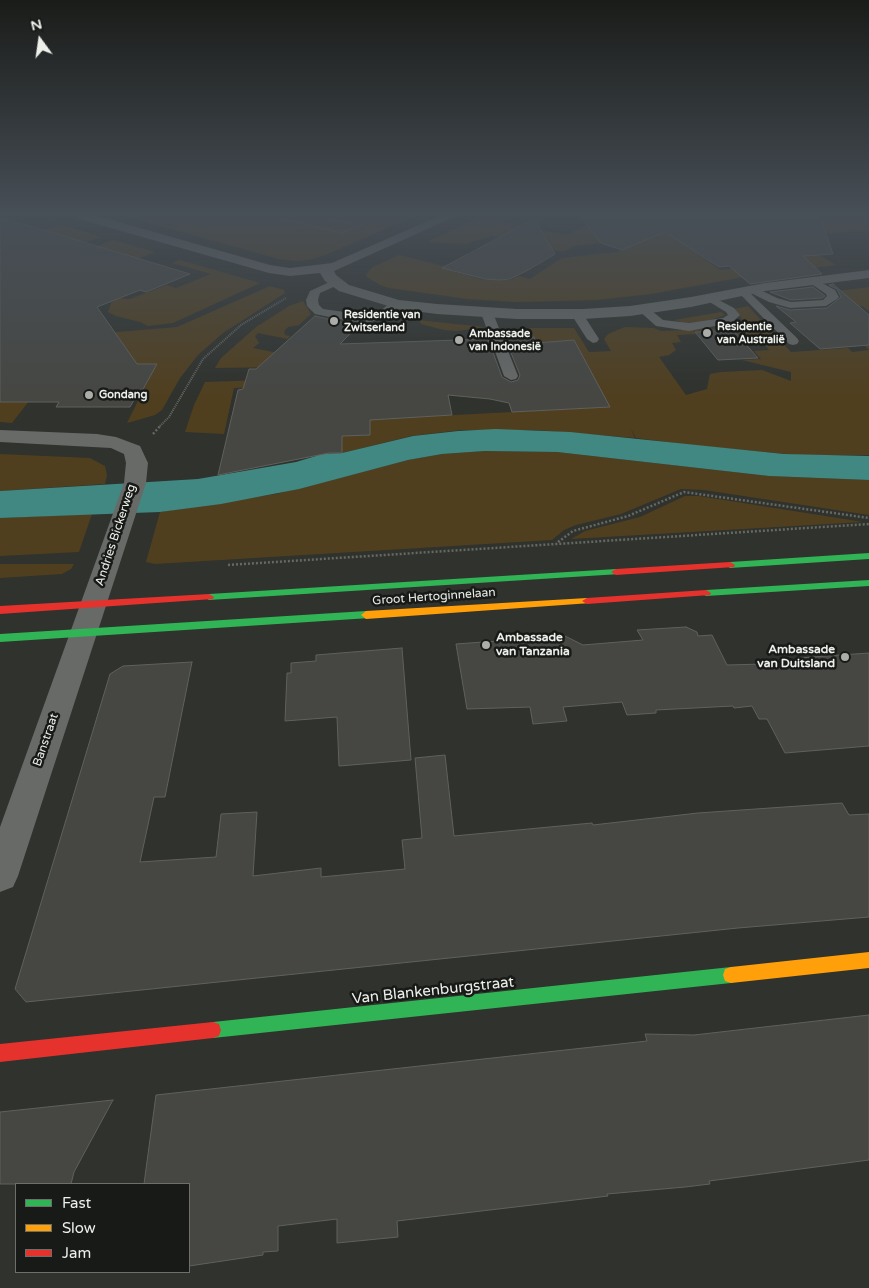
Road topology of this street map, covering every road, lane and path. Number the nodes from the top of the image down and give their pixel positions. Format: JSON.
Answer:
{"nodes":[{"id":1,"x":329,"y":276,"type":"edge"},
{"id":2,"x":849,"y":276,"type":"edge"},
{"id":3,"x":811,"y":280,"type":"junction"},
{"id":4,"x":336,"y":282,"type":"junction"},
{"id":5,"x":746,"y":290,"type":"junction"},
{"id":6,"x":290,"y":296,"type":"dead end"},
{"id":7,"x":709,"y":298,"type":"junction"},
{"id":8,"x":396,"y":303,"type":"junction"},
{"id":9,"x":643,"y":309,"type":"junction"},
{"id":10,"x":487,"y":313,"type":"junction"},
{"id":11,"x":577,"y":314,"type":"junction"},
{"id":12,"x":593,"y":339,"type":"dead end"},
{"id":13,"x":793,"y":341,"type":"dead end"},
{"id":14,"x":512,"y":376,"type":"dead end"},
{"id":15,"x":0,"y":436,"type":"edge"},
{"id":16,"x":133,"y":450,"type":"junction"},
{"id":17,"x":869,"y":518,"type":"edge"},
{"id":18,"x":869,"y":524,"type":"edge"},
{"id":19,"x":557,"y":543,"type":"junction"},
{"id":20,"x":869,"y":556,"type":"edge"},
{"id":21,"x":223,"y":565,"type":"dead end"},
{"id":22,"x":869,"y":583,"type":"edge"},
{"id":23,"x":0,"y":610,"type":"edge"},
{"id":24,"x":88,"y":619,"type":"junction"},
{"id":25,"x":0,"y":638,"type":"edge"},
{"id":26,"x":0,"y":876,"type":"edge"},
{"id":27,"x":869,"y":960,"type":"edge"},
{"id":28,"x":0,"y":1053,"type":"edge"}],
"edges":[{"from":1,"to":4,"type":"street"},
{"from":2,"to":3,"type":"street"},
{"from":3,"to":5,"type":"street"},
{"from":3,"to":5,"type":"lane"},
{"from":4,"to":8,"type":"street"},
{"from":4,"to":8,"type":"lane"},
{"from":5,"to":7,"type":"street"},
{"from":5,"to":13,"type":"lane"},
{"from":6,"to":16,"type":"path"},
{"from":7,"to":9,"type":"street"},
{"from":7,"to":9,"type":"lane"},
{"from":8,"to":10,"type":"street"},
{"from":9,"to":11,"type":"street"},
{"from":10,"to":11,"type":"street"},
{"from":10,"to":14,"type":"lane"},
{"from":11,"to":12,"type":"lane"},
{"from":15,"to":16,"type":"street"},
{"from":16,"to":24,"type":"street","name":"Andries Bickerweg"},
{"from":17,"to":19,"type":"path"},
{"from":18,"to":19,"type":"path"},
{"from":19,"to":21,"type":"path"},
{"from":20,"to":24,"type":"main road","name":"Groot Hertoginnelaan"},
{"from":22,"to":24,"type":"main road","name":"Groot Hertoginnelaan"},
{"from":23,"to":24,"type":"main road","name":"Groot Hertoginnelaan"},
{"from":24,"to":25,"type":"main road","name":"Groot Hertoginnelaan"},
{"from":24,"to":26,"type":"street","name":"Banstraat"},
{"from":27,"to":28,"type":"main road","name":"Van Blankenburgstraat"}]}
